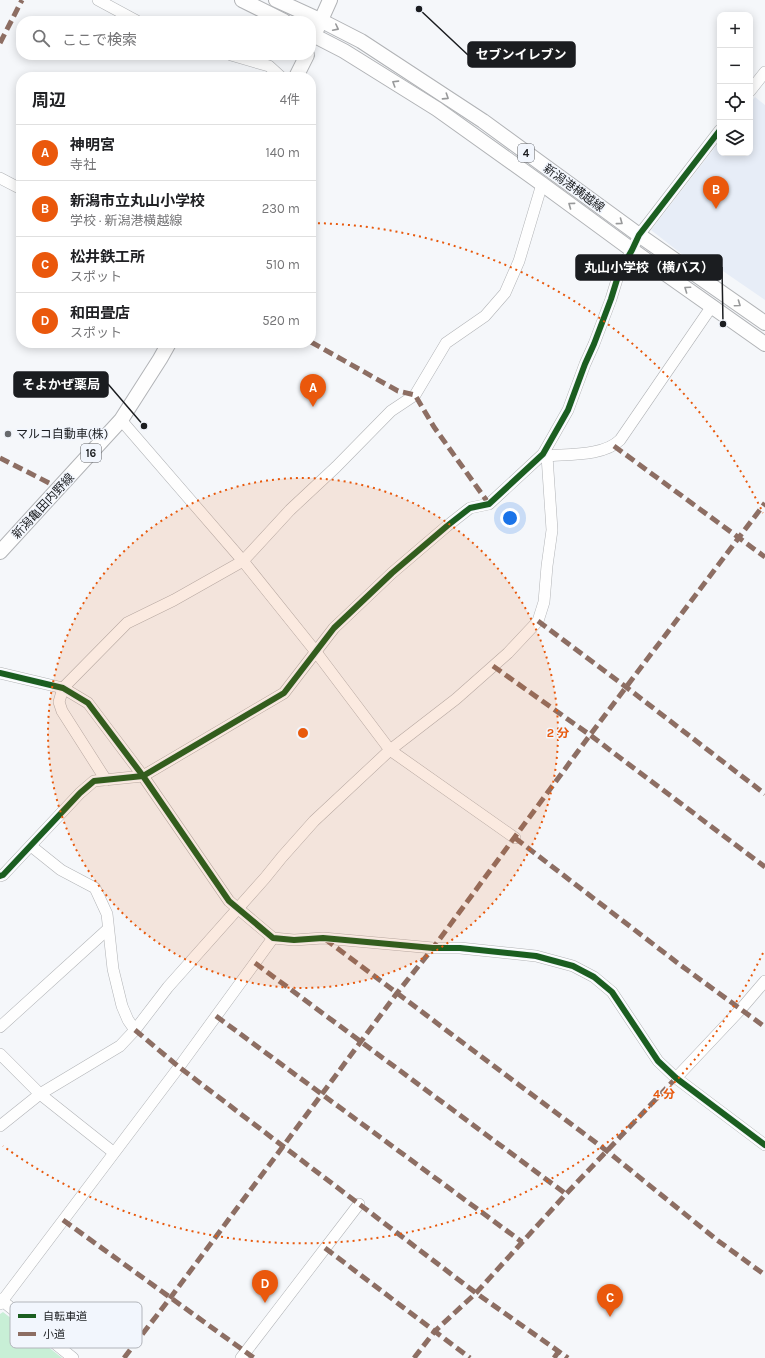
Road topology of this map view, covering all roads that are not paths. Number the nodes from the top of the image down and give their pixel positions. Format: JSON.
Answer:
{"nodes":[{"id":1,"x":98,"y":0,"type":"edge"},
{"id":2,"x":242,"y":0,"type":"edge"},
{"id":3,"x":276,"y":0,"type":"edge"},
{"id":4,"x":330,"y":0,"type":"edge"},
{"id":5,"x":128,"y":16,"type":"edge"},
{"id":6,"x":274,"y":16,"type":"edge"},
{"id":7,"x":311,"y":16,"type":"edge"},
{"id":8,"x":316,"y":18,"type":"edge"},
{"id":9,"x":320,"y":20,"type":"junction"},
{"id":10,"x":316,"y":29,"type":"edge"},
{"id":11,"x":316,"y":40,"type":"edge"},
{"id":12,"x":248,"y":60,"type":"edge"},
{"id":13,"x":304,"y":60,"type":"edge"},
{"id":14,"x":275,"y":72,"type":"edge"},
{"id":15,"x":298,"y":72,"type":"edge"},
{"id":16,"x":765,"y":72,"type":"edge"},
{"id":17,"x":753,"y":87,"type":"edge"},
{"id":18,"x":717,"y":134,"type":"edge"},
{"id":19,"x":0,"y":178,"type":"edge"},
{"id":20,"x":542,"y":184,"type":"junction"},
{"id":21,"x":16,"y":186,"type":"edge"},
{"id":22,"x":639,"y":235,"type":"junction"},
{"id":23,"x":632,"y":250,"type":"junction"},
{"id":24,"x":712,"y":306,"type":"junction"},
{"id":25,"x":765,"y":323,"type":"edge"},
{"id":26,"x":765,"y":344,"type":"edge"},
{"id":27,"x":166,"y":348,"type":"edge"},
{"id":28,"x":121,"y":420,"type":"junction"},
{"id":29,"x":545,"y":455,"type":"junction"},
{"id":30,"x":0,"y":552,"type":"edge"},
{"id":31,"x":242,"y":561,"type":"junction"},
{"id":32,"x":316,"y":652,"type":"junction"},
{"id":33,"x":0,"y":673,"type":"edge"},
{"id":34,"x":64,"y":688,"type":"junction"},
{"id":35,"x":390,"y":750,"type":"junction"},
{"id":36,"x":143,"y":776,"type":"junction"},
{"id":37,"x":106,"y":780,"type":"junction"},
{"id":38,"x":515,"y":838,"type":"dead end"},
{"id":39,"x":31,"y":846,"type":"junction"},
{"id":40,"x":0,"y":876,"type":"edge"},
{"id":41,"x":238,"y":909,"type":"junction"},
{"id":42,"x":108,"y":929,"type":"junction"},
{"id":43,"x":273,"y":938,"type":"junction"},
{"id":44,"x":765,"y":980,"type":"edge"},
{"id":45,"x":0,"y":1027,"type":"edge"},
{"id":46,"x":135,"y":1030,"type":"junction"},
{"id":47,"x":0,"y":1054,"type":"edge"},
{"id":48,"x":676,"y":1078,"type":"junction"},
{"id":49,"x":40,"y":1094,"type":"junction"},
{"id":50,"x":0,"y":1126,"type":"edge"},
{"id":51,"x":765,"y":1145,"type":"edge"},
{"id":52,"x":113,"y":1152,"type":"junction"},
{"id":53,"x":359,"y":1204,"type":"dead end"},
{"id":54,"x":1,"y":1301,"type":"edge"},
{"id":55,"x":10,"y":1308,"type":"edge"},
{"id":56,"x":60,"y":1348,"type":"edge"},
{"id":57,"x":73,"y":1358,"type":"edge"},
{"id":58,"x":241,"y":1358,"type":"edge"}],
"edges":[{"from":1,"to":5,"type":"street"},
{"from":2,"to":6,"type":"main road"},
{"from":3,"to":7,"type":"main road","name":"新潟港横越線","number":"4"},
{"from":4,"to":9,"type":"main road"},
{"from":8,"to":9,"type":"main road","name":"新潟港横越線","number":"4"},
{"from":9,"to":10,"type":"main road"},
{"from":9,"to":22,"type":"main road","name":"新潟港横越線","number":"4","one_way":true},
{"from":20,"to":11,"type":"main road","name":"新潟港横越線","number":"4","one_way":true},
{"from":12,"to":14,"type":"street"},
{"from":13,"to":15,"type":"main road"},
{"from":16,"to":17,"type":"street"},
{"from":18,"to":22,"type":"street"},
{"from":19,"to":21,"type":"street"},
{"from":23,"to":20,"type":"main road","name":"新潟港横越線","number":"4","one_way":true},
{"from":20,"to":31,"type":"street"},
{"from":22,"to":23,"type":"street"},
{"from":22,"to":25,"type":"main road","name":"新潟港横越線","number":"4","one_way":true},
{"from":24,"to":23,"type":"main road","name":"新潟港横越線","number":"4","one_way":true},
{"from":23,"to":29,"type":"street"},
{"from":24,"to":26,"type":"main road","name":"新潟港横越線","number":"4"},
{"from":24,"to":29,"type":"street"},
{"from":27,"to":28,"type":"main road","name":"新潟亀田内野線","number":"16"},
{"from":28,"to":30,"type":"main road","name":"新潟亀田内野線","number":"16"},
{"from":28,"to":31,"type":"street"},
{"from":29,"to":32,"type":"street"},
{"from":29,"to":35,"type":"street"},
{"from":31,"to":32,"type":"street"},
{"from":31,"to":34,"type":"street"},
{"from":32,"to":35,"type":"street"},
{"from":32,"to":36,"type":"street"},
{"from":33,"to":34,"type":"street"},
{"from":34,"to":36,"type":"street"},
{"from":34,"to":37,"type":"street"},
{"from":35,"to":38,"type":"street"},
{"from":35,"to":41,"type":"street"},
{"from":36,"to":37,"type":"street"},
{"from":36,"to":41,"type":"street"},
{"from":37,"to":39,"type":"street"},
{"from":39,"to":40,"type":"street"},
{"from":39,"to":42,"type":"street"},
{"from":41,"to":43,"type":"street"},
{"from":41,"to":46,"type":"street"},
{"from":42,"to":45,"type":"street"},
{"from":42,"to":46,"type":"street"},
{"from":43,"to":48,"type":"street"},
{"from":43,"to":52,"type":"street"},
{"from":44,"to":48,"type":"street"},
{"from":46,"to":49,"type":"street"},
{"from":47,"to":49,"type":"street"},
{"from":48,"to":51,"type":"street"},
{"from":49,"to":50,"type":"street"},
{"from":49,"to":52,"type":"street"},
{"from":52,"to":54,"type":"street"},
{"from":53,"to":58,"type":"street"},
{"from":54,"to":55,"type":"street"},
{"from":56,"to":57,"type":"street"}]}
